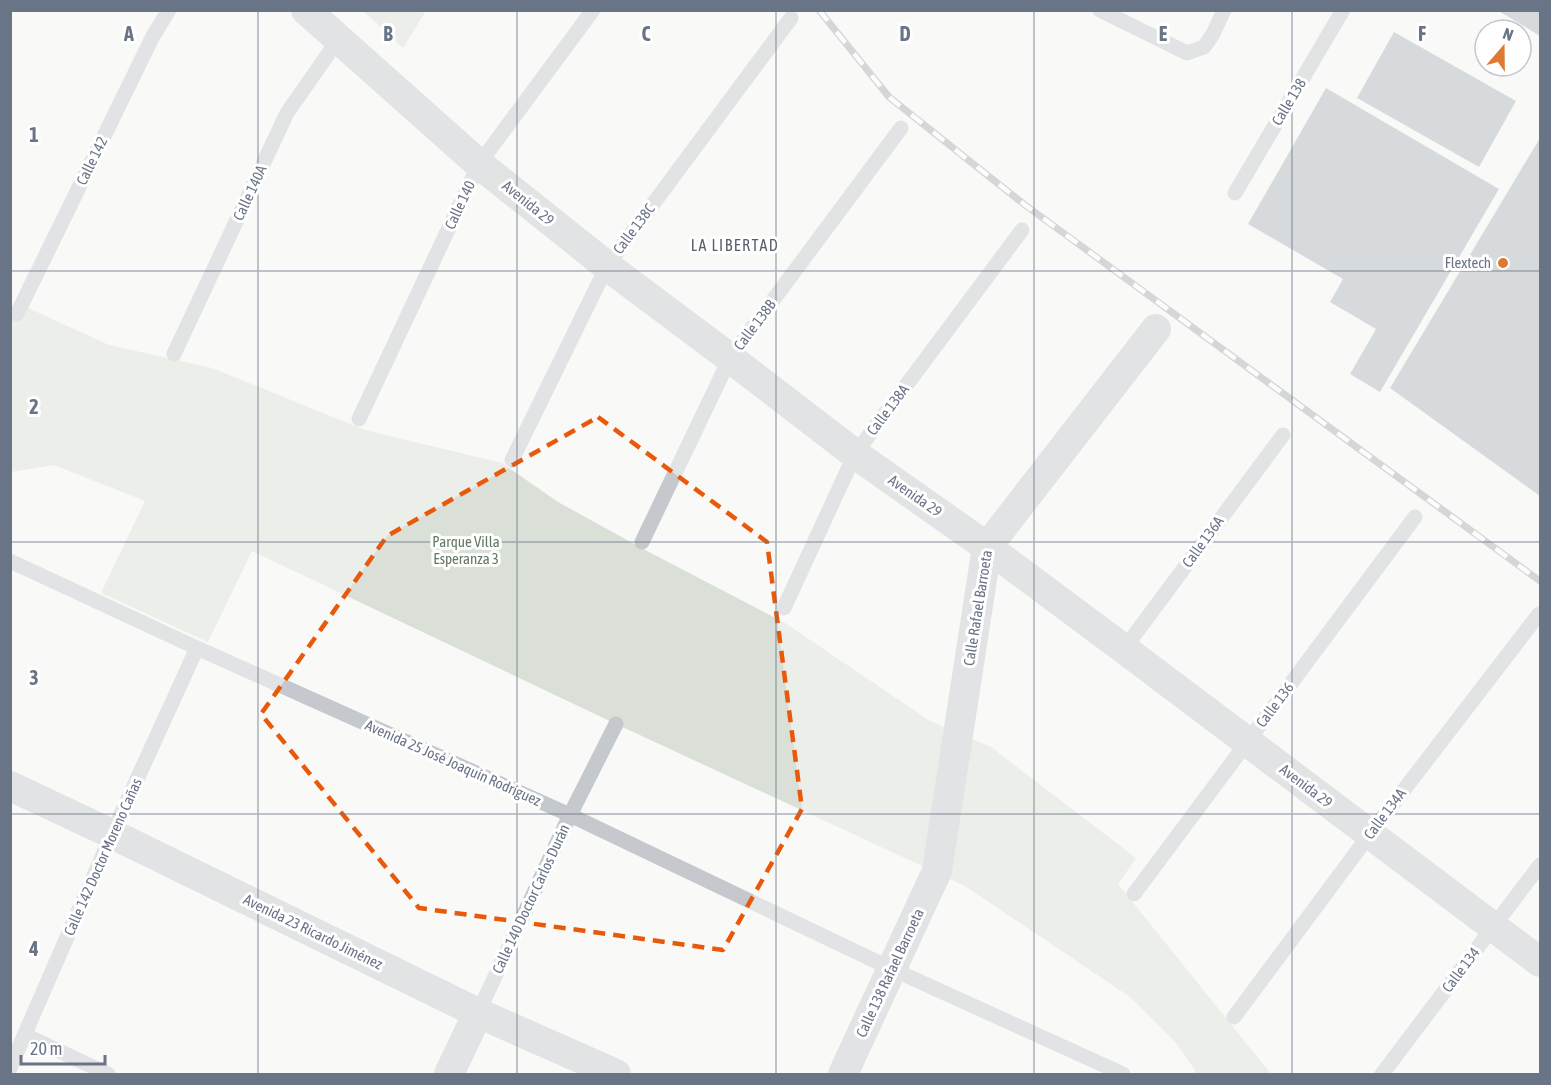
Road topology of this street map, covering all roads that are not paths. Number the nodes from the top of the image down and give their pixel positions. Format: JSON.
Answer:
{"nodes":[{"id":1,"x":169,"y":10,"type":"edge"},
{"id":2,"x":306,"y":10,"type":"edge"},
{"id":3,"x":593,"y":10,"type":"edge"},
{"id":4,"x":1100,"y":10,"type":"edge"},
{"id":5,"x":1224,"y":10,"type":"edge"},
{"id":6,"x":1343,"y":10,"type":"edge"},
{"id":7,"x":791,"y":18,"type":"dead end"},
{"id":8,"x":338,"y":40,"type":"junction"},
{"id":9,"x":902,"y":128,"type":"dead end"},
{"id":10,"x":479,"y":164,"type":"junction"},
{"id":11,"x":1235,"y":194,"type":"dead end"},
{"id":12,"x":1022,"y":230,"type":"dead end"},
{"id":13,"x":607,"y":266,"type":"junction"},
{"id":14,"x":17,"y":314,"type":"dead end"},
{"id":15,"x":1156,"y":329,"type":"dead end"},
{"id":16,"x":174,"y":354,"type":"dead end"},
{"id":17,"x":730,"y":358,"type":"junction"},
{"id":18,"x":359,"y":419,"type":"dead end"},
{"id":19,"x":1282,"y":435,"type":"dead end"},
{"id":20,"x":855,"y":454,"type":"junction"},
{"id":21,"x":512,"y":460,"type":"dead end"},
{"id":22,"x":1415,"y":517,"type":"dead end"},
{"id":23,"x":642,"y":542,"type":"dead end"},
{"id":24,"x":987,"y":547,"type":"junction"},
{"id":25,"x":10,"y":561,"type":"edge"},
{"id":26,"x":784,"y":608,"type":"dead end"},
{"id":27,"x":1539,"y":614,"type":"dead end"},
{"id":28,"x":197,"y":648,"type":"junction"},
{"id":29,"x":1124,"y":649,"type":"junction"},
{"id":30,"x":616,"y":724,"type":"dead end"},
{"id":31,"x":1248,"y":742,"type":"junction"},
{"id":32,"x":10,"y":786,"type":"edge"},
{"id":33,"x":570,"y":815,"type":"junction"},
{"id":34,"x":112,"y":834,"type":"junction"},
{"id":35,"x":1370,"y":834,"type":"junction"},
{"id":36,"x":1540,"y":865,"type":"edge"},
{"id":37,"x":937,"y":871,"type":"joint"},
{"id":38,"x":1134,"y":894,"type":"dead end"},
{"id":39,"x":1494,"y":927,"type":"junction"},
{"id":40,"x":1540,"y":962,"type":"edge"},
{"id":41,"x":892,"y":969,"type":"junction"},
{"id":42,"x":478,"y":1013,"type":"junction"},
{"id":43,"x":1234,"y":1017,"type":"dead end"},
{"id":44,"x":25,"y":1035,"type":"junction"},
{"id":45,"x":10,"y":1068,"type":"edge"},
{"id":46,"x":108,"y":1074,"type":"edge"},
{"id":47,"x":449,"y":1074,"type":"edge"},
{"id":48,"x":616,"y":1074,"type":"edge"},
{"id":49,"x":843,"y":1074,"type":"edge"},
{"id":50,"x":1123,"y":1074,"type":"edge"},
{"id":51,"x":1382,"y":1074,"type":"edge"}],
"edges":[{"from":1,"to":14,"type":"lane","name":"Calle 142"},
{"from":2,"to":8,"type":"street","name":"Avenida 29"},
{"from":3,"to":10,"type":"lane","name":"Calle 140"},
{"from":4,"to":5,"type":"lane"},
{"from":6,"to":11,"type":"lane","name":"Calle 138"},
{"from":7,"to":13,"type":"lane","name":"Calle 138C"},
{"from":8,"to":10,"type":"street","name":"Avenida 29"},
{"from":8,"to":16,"type":"lane","name":"Calle 140A"},
{"from":9,"to":17,"type":"lane","name":"Calle 138B"},
{"from":10,"to":13,"type":"street","name":"Avenida 29"},
{"from":10,"to":18,"type":"lane","name":"Calle 140"},
{"from":12,"to":20,"type":"lane","name":"Calle 138A"},
{"from":13,"to":17,"type":"street","name":"Avenida 29"},
{"from":13,"to":21,"type":"lane","name":"Calle 138C"},
{"from":15,"to":24,"type":"street","name":"Calle Rafael Barroeta"},
{"from":17,"to":20,"type":"street","name":"Avenida 29"},
{"from":17,"to":23,"type":"lane","name":"Calle 138B"},
{"from":19,"to":29,"type":"lane","name":"Calle 136A"},
{"from":20,"to":24,"type":"street","name":"Avenida 29"},
{"from":20,"to":26,"type":"lane","name":"Calle 138A"},
{"from":22,"to":31,"type":"lane","name":"Calle 136"},
{"from":24,"to":29,"type":"street","name":"Avenida 29"},
{"from":24,"to":37,"type":"street","name":"Calle Rafael Barroeta"},
{"from":25,"to":28,"type":"lane","name":"Avenida 25 José Joaquín Rodríguez"},
{"from":27,"to":35,"type":"lane","name":"Calle 134A"},
{"from":28,"to":33,"type":"lane","name":"Avenida 25 José Joaquín Rodríguez"},
{"from":28,"to":34,"type":"lane","name":"Calle 142 Doctor Moreno Cañas"},
{"from":29,"to":31,"type":"street","name":"Avenida 29"},
{"from":30,"to":33,"type":"lane","name":"Calle 140 Doctor Carlos Durán"},
{"from":31,"to":35,"type":"street","name":"Avenida 29"},
{"from":31,"to":38,"type":"lane","name":"Calle 136"},
{"from":32,"to":34,"type":"street","name":"Avenida 23 Ricardo Jiménez"},
{"from":33,"to":41,"type":"lane","name":"Avenida 25 José Joaquín Rodríguez"},
{"from":33,"to":42,"type":"lane","name":"Calle 140 Doctor Carlos Durán"},
{"from":34,"to":42,"type":"street","name":"Avenida 23 Ricardo Jiménez"},
{"from":34,"to":44,"type":"lane","name":"Calle 142 Doctor Moreno Cañas"},
{"from":35,"to":39,"type":"street","name":"Avenida 29"},
{"from":35,"to":43,"type":"lane","name":"Calle 134A"},
{"from":36,"to":39,"type":"lane","name":"Calle 134"},
{"from":37,"to":41,"type":"street","name":"Calle 138 Rafael Barroeta"},
{"from":39,"to":40,"type":"street","name":"Avenida 29"},
{"from":39,"to":51,"type":"lane","name":"Calle 134"},
{"from":41,"to":49,"type":"street","name":"Calle 138 Rafael Barroeta"},
{"from":41,"to":50,"type":"lane","name":"Avenida 25 José Joaquín Rodríguez"},
{"from":42,"to":47,"type":"street","name":"Calle 140 Doctor Carlos Durán"},
{"from":42,"to":48,"type":"street","name":"Avenida 23 Ricardo Jiménez"},
{"from":44,"to":45,"type":"lane","name":"Calle 142 Doctor Moreno Cañas"},
{"from":44,"to":46,"type":"lane"}]}
